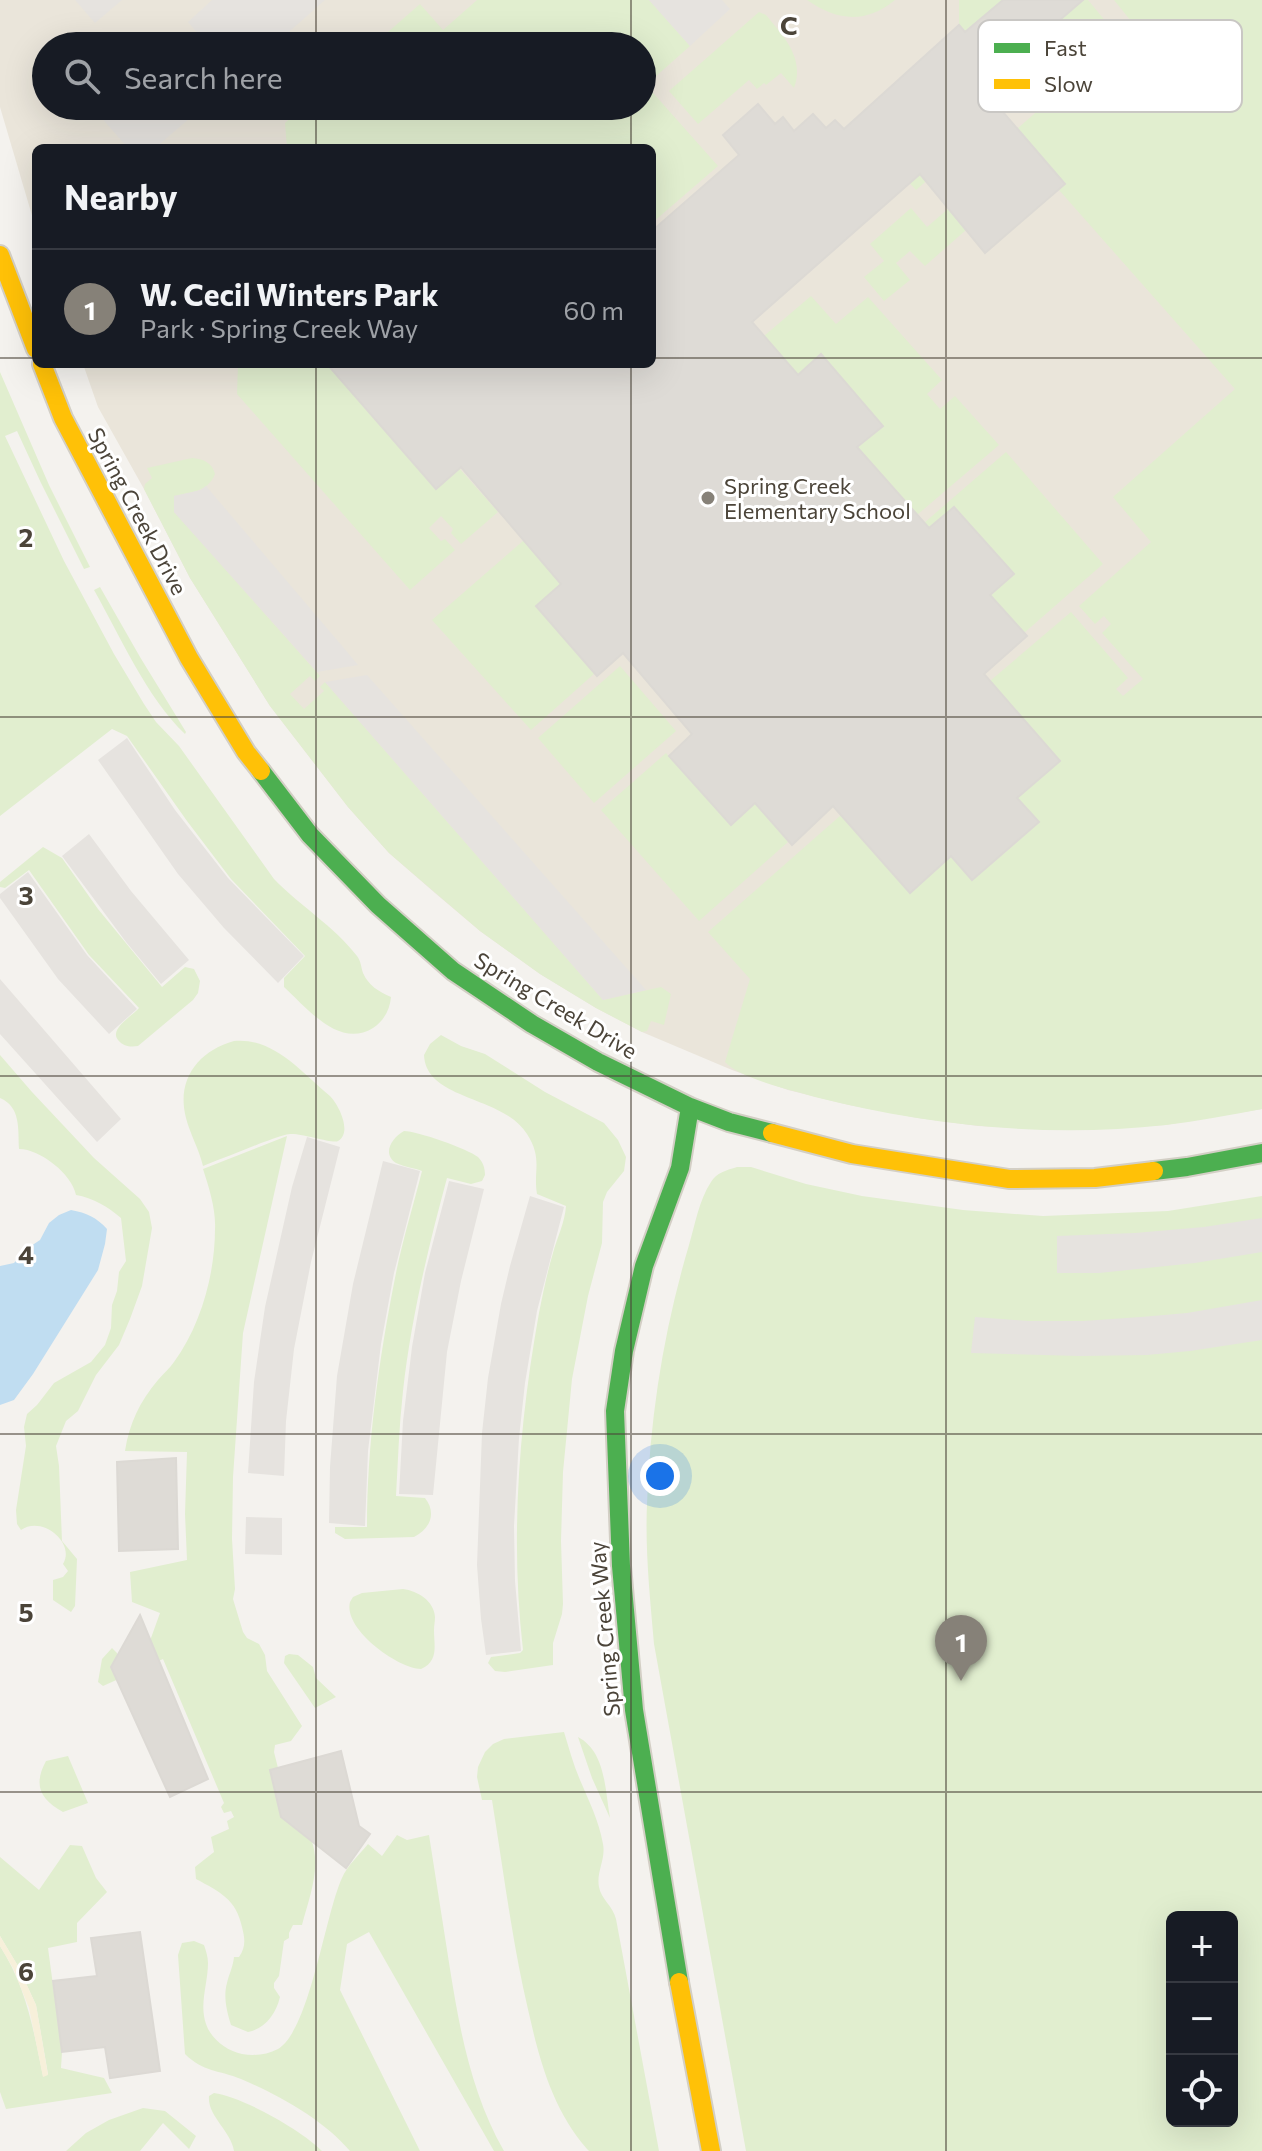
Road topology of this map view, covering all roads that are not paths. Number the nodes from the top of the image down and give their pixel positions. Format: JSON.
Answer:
{"nodes":[{"id":1,"x":0,"y":255,"type":"edge"},
{"id":2,"x":32,"y":339,"type":"edge"},
{"id":3,"x":44,"y":368,"type":"edge"},
{"id":4,"x":690,"y":1107,"type":"junction"},
{"id":5,"x":1262,"y":1153,"type":"edge"},
{"id":6,"x":711,"y":2151,"type":"edge"}],
"edges":[{"from":1,"to":2,"type":"street"},
{"from":3,"to":4,"type":"street","name":"Spring Creek Drive"},
{"from":4,"to":5,"type":"street","name":"Spring Creek Drive"},
{"from":4,"to":6,"type":"street","name":"Spring Creek Way"}]}
